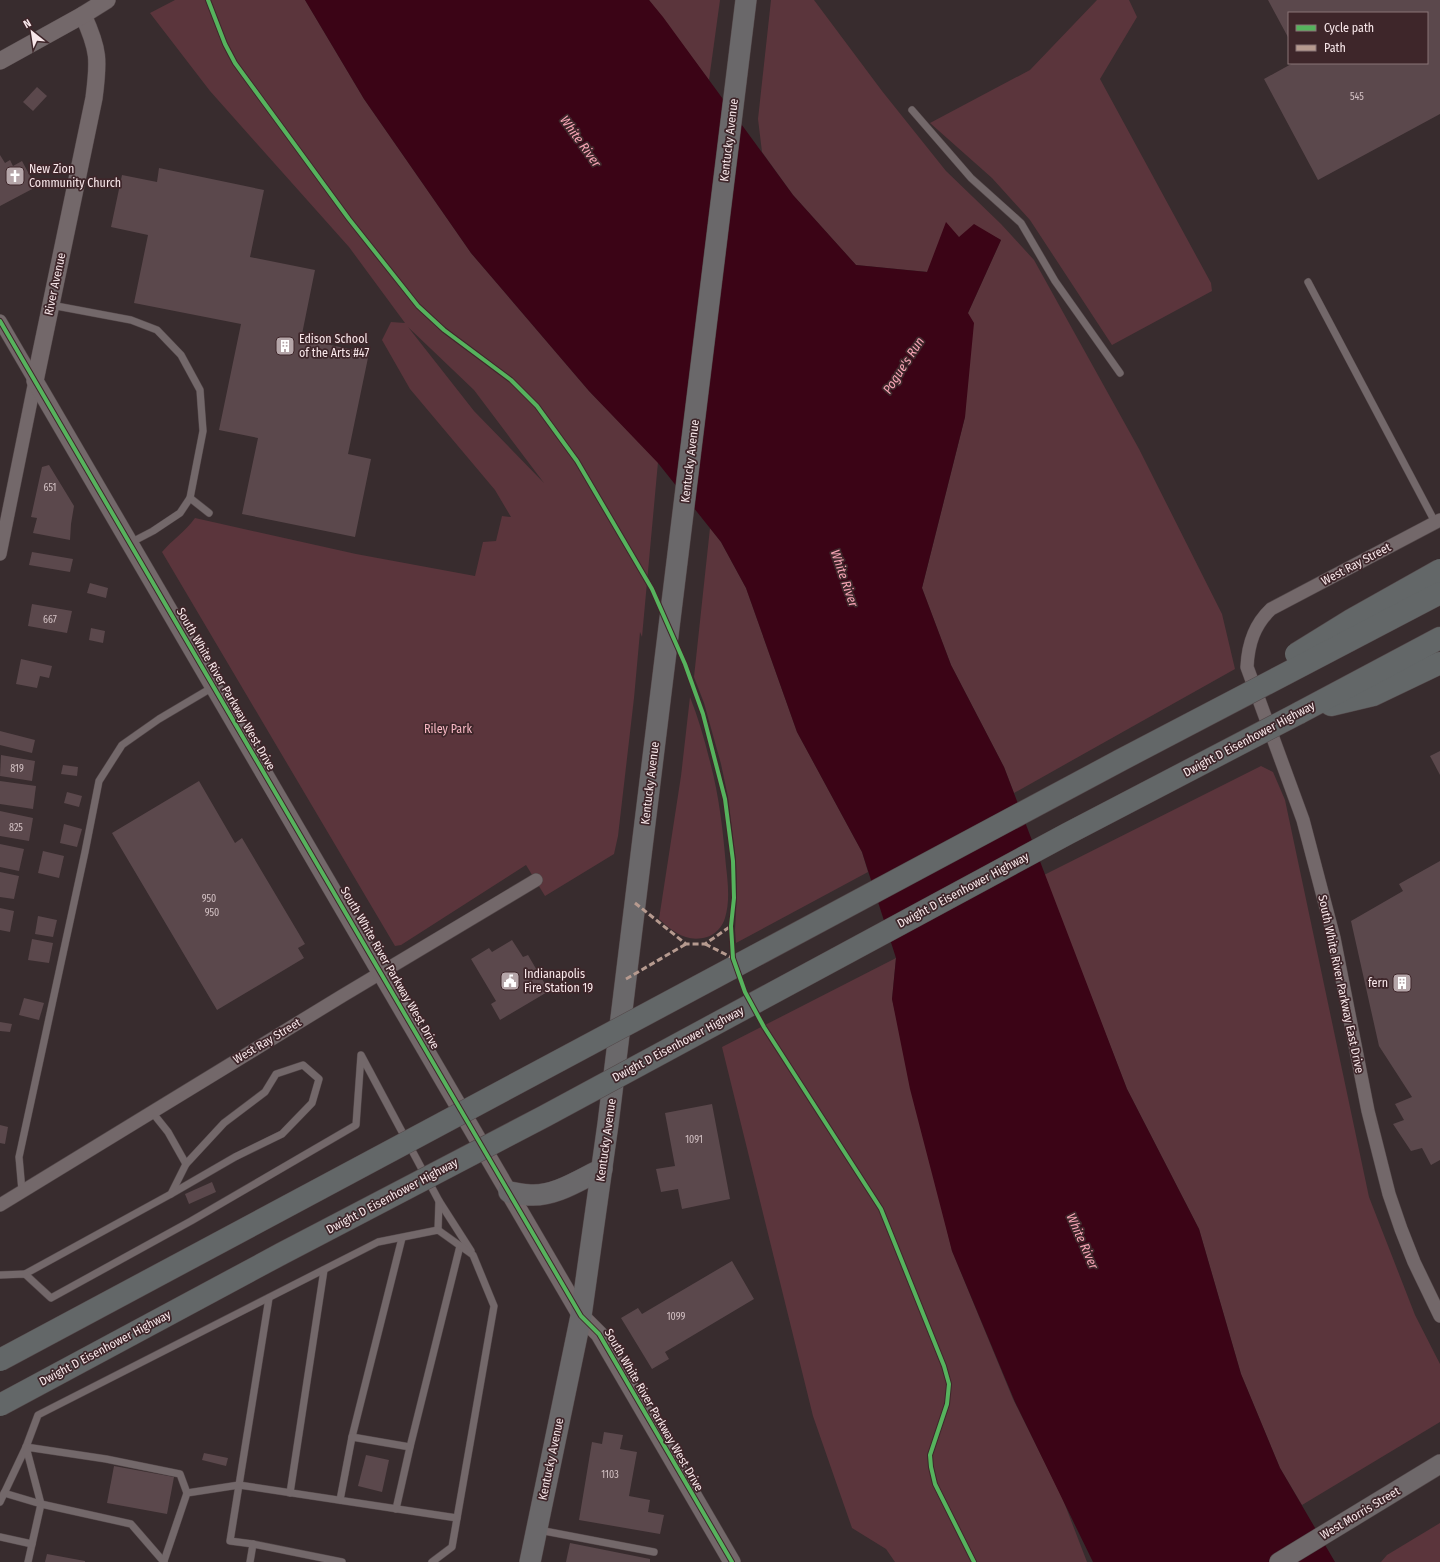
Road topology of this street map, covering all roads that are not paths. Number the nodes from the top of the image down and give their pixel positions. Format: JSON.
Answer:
{"nodes":[{"id":1,"x":107,"y":0,"type":"edge"},
{"id":2,"x":746,"y":0,"type":"edge"},
{"id":3,"x":83,"y":15,"type":"junction"},
{"id":4,"x":0,"y":61,"type":"edge"},
{"id":5,"x":912,"y":110,"type":"dead end"},
{"id":6,"x":1308,"y":282,"type":"dead end"},
{"id":7,"x":51,"y":305,"type":"junction"},
{"id":8,"x":0,"y":321,"type":"edge"},
{"id":9,"x":1120,"y":373,"type":"dead end"},
{"id":10,"x":35,"y":381,"type":"junction"},
{"id":11,"x":190,"y":498,"type":"junction"},
{"id":12,"x":209,"y":513,"type":"dead end"},
{"id":13,"x":1438,"y":521,"type":"edge"},
{"id":14,"x":129,"y":543,"type":"junction"},
{"id":15,"x":0,"y":554,"type":"edge"},
{"id":16,"x":1440,"y":570,"type":"edge"},
{"id":17,"x":1440,"y":593,"type":"edge"},
{"id":18,"x":1272,"y":609,"type":"joint"},
{"id":19,"x":1440,"y":638,"type":"edge"},
{"id":20,"x":1440,"y":663,"type":"edge"},
{"id":21,"x":214,"y":687,"type":"junction"},
{"id":22,"x":1299,"y":713,"type":"junction"},
{"id":23,"x":1119,"y":761,"type":"junction"},
{"id":24,"x":536,"y":880,"type":"dead end"},
{"id":25,"x":380,"y":973,"type":"junction"},
{"id":26,"x":152,"y":1112,"type":"junction"},
{"id":27,"x":186,"y":1164,"type":"junction"},
{"id":28,"x":602,"y":1170,"type":"junction"},
{"id":29,"x":22,"y":1191,"type":"junction"},
{"id":30,"x":509,"y":1192,"type":"junction"},
{"id":31,"x":171,"y":1194,"type":"junction"},
{"id":32,"x":439,"y":1201,"type":"junction"},
{"id":33,"x":0,"y":1205,"type":"edge"},
{"id":34,"x":438,"y":1230,"type":"junction"},
{"id":35,"x":402,"y":1238,"type":"junction"},
{"id":36,"x":460,"y":1246,"type":"junction"},
{"id":37,"x":473,"y":1255,"type":"junction"},
{"id":38,"x":324,"y":1270,"type":"junction"},
{"id":39,"x":25,"y":1274,"type":"junction"},
{"id":40,"x":0,"y":1275,"type":"edge"},
{"id":41,"x":269,"y":1298,"type":"junction"},
{"id":42,"x":581,"y":1316,"type":"junction"},
{"id":43,"x":1440,"y":1316,"type":"edge"},
{"id":44,"x":0,"y":1360,"type":"edge"},
{"id":45,"x":0,"y":1405,"type":"edge"},
{"id":46,"x":352,"y":1437,"type":"junction"},
{"id":47,"x":26,"y":1447,"type":"junction"},
{"id":48,"x":410,"y":1447,"type":"junction"},
{"id":49,"x":1440,"y":1464,"type":"edge"},
{"id":50,"x":239,"y":1485,"type":"junction"},
{"id":51,"x":4,"y":1493,"type":"junction"},
{"id":52,"x":187,"y":1493,"type":"junction"},
{"id":53,"x":290,"y":1493,"type":"junction"},
{"id":54,"x":340,"y":1500,"type":"junction"},
{"id":55,"x":0,"y":1502,"type":"edge"},
{"id":56,"x":41,"y":1504,"type":"junction"},
{"id":57,"x":396,"y":1509,"type":"junction"},
{"id":58,"x":456,"y":1518,"type":"junction"},
{"id":59,"x":537,"y":1530,"type":"junction"},
{"id":60,"x":0,"y":1537,"type":"edge"},
{"id":61,"x":32,"y":1544,"type":"junction"},
{"id":62,"x":253,"y":1544,"type":"junction"},
{"id":63,"x":654,"y":1552,"type":"dead end"},
{"id":64,"x":28,"y":1562,"type":"edge"},
{"id":65,"x":164,"y":1562,"type":"edge"},
{"id":66,"x":250,"y":1562,"type":"edge"},
{"id":67,"x":342,"y":1562,"type":"edge"},
{"id":68,"x":432,"y":1562,"type":"edge"},
{"id":69,"x":530,"y":1562,"type":"edge"},
{"id":70,"x":732,"y":1562,"type":"edge"},
{"id":71,"x":1279,"y":1562,"type":"edge"}],
"edges":[{"from":1,"to":3,"type":"street"},
{"from":2,"to":28,"type":"main road","name":"Kentucky Avenue"},
{"from":3,"to":4,"type":"street"},
{"from":3,"to":7,"type":"street","name":"River Avenue"},
{"from":5,"to":9,"type":"lane"},
{"from":6,"to":13,"type":"lane"},
{"from":7,"to":10,"type":"street","name":"River Avenue"},
{"from":7,"to":11,"type":"lane"},
{"from":8,"to":10,"type":"street"},
{"from":10,"to":14,"type":"street","name":"South White River Parkway West Drive"},
{"from":10,"to":15,"type":"street","name":"River Avenue"},
{"from":11,"to":12,"type":"lane"},
{"from":11,"to":14,"type":"lane"},
{"from":13,"to":18,"type":"street","name":"West Ray Street"},
{"from":14,"to":21,"type":"street","name":"South White River Parkway West Drive"},
{"from":16,"to":23,"type":"highway","bridge":true},
{"from":17,"to":23,"type":"highway","bridge":true},
{"from":18,"to":43,"type":"street","name":"South White River Parkway East Drive"},
{"from":19,"to":22,"type":"highway","name":"Dwight D Eisenhower Highway"},
{"from":20,"to":22,"type":"highway"},
{"from":21,"to":25,"type":"street","name":"South White River Parkway West Drive"},
{"from":21,"to":29,"type":"lane"},
{"from":22,"to":45,"type":"highway","name":"Dwight D Eisenhower Highway","bridge":true},
{"from":23,"to":44,"type":"highway","bridge":true},
{"from":24,"to":25,"type":"street","name":"West Ray Street"},
{"from":25,"to":26,"type":"street","name":"West Ray Street"},
{"from":25,"to":30,"type":"street","name":"South White River Parkway West Drive"},
{"from":26,"to":27,"type":"lane"},
{"from":26,"to":29,"type":"street","name":"West Ray Street"},
{"from":27,"to":31,"type":"lane"},
{"from":27,"to":31,"type":"lane"},
{"from":28,"to":30,"type":"main road"},
{"from":28,"to":42,"type":"main road","name":"Kentucky Avenue"},
{"from":29,"to":33,"type":"street","name":"West Ray Street"},
{"from":30,"to":42,"type":"street","name":"South White River Parkway West Drive"},
{"from":31,"to":39,"type":"lane"},
{"from":32,"to":34,"type":"lane"},
{"from":32,"to":37,"type":"lane"},
{"from":32,"to":39,"type":"lane"},
{"from":34,"to":35,"type":"lane"},
{"from":34,"to":36,"type":"lane"},
{"from":35,"to":38,"type":"lane"},
{"from":35,"to":46,"type":"lane"},
{"from":36,"to":37,"type":"lane"},
{"from":36,"to":48,"type":"lane"},
{"from":37,"to":58,"type":"lane"},
{"from":38,"to":41,"type":"lane"},
{"from":38,"to":53,"type":"lane"},
{"from":39,"to":40,"type":"lane"},
{"from":41,"to":47,"type":"lane"},
{"from":41,"to":50,"type":"lane"},
{"from":42,"to":59,"type":"main road","name":"Kentucky Avenue"},
{"from":42,"to":70,"type":"street","name":"South White River Parkway West Drive"},
{"from":46,"to":48,"type":"lane"},
{"from":46,"to":54,"type":"lane"},
{"from":47,"to":51,"type":"lane"},
{"from":47,"to":52,"type":"lane"},
{"from":47,"to":56,"type":"lane"},
{"from":48,"to":57,"type":"lane"},
{"from":49,"to":71,"type":"main road","name":"West Morris Street"},
{"from":50,"to":52,"type":"lane"},
{"from":50,"to":53,"type":"lane"},
{"from":50,"to":62,"type":"lane"},
{"from":51,"to":55,"type":"lane"},
{"from":51,"to":56,"type":"lane"},
{"from":52,"to":65,"type":"lane"},
{"from":53,"to":54,"type":"lane"},
{"from":54,"to":57,"type":"lane"},
{"from":56,"to":61,"type":"lane"},
{"from":56,"to":65,"type":"lane"},
{"from":57,"to":58,"type":"lane"},
{"from":58,"to":68,"type":"lane"},
{"from":59,"to":63,"type":"lane"},
{"from":59,"to":69,"type":"main road","name":"Kentucky Avenue"},
{"from":60,"to":61,"type":"lane"},
{"from":61,"to":64,"type":"lane"},
{"from":62,"to":66,"type":"lane"},
{"from":62,"to":67,"type":"lane"}]}
